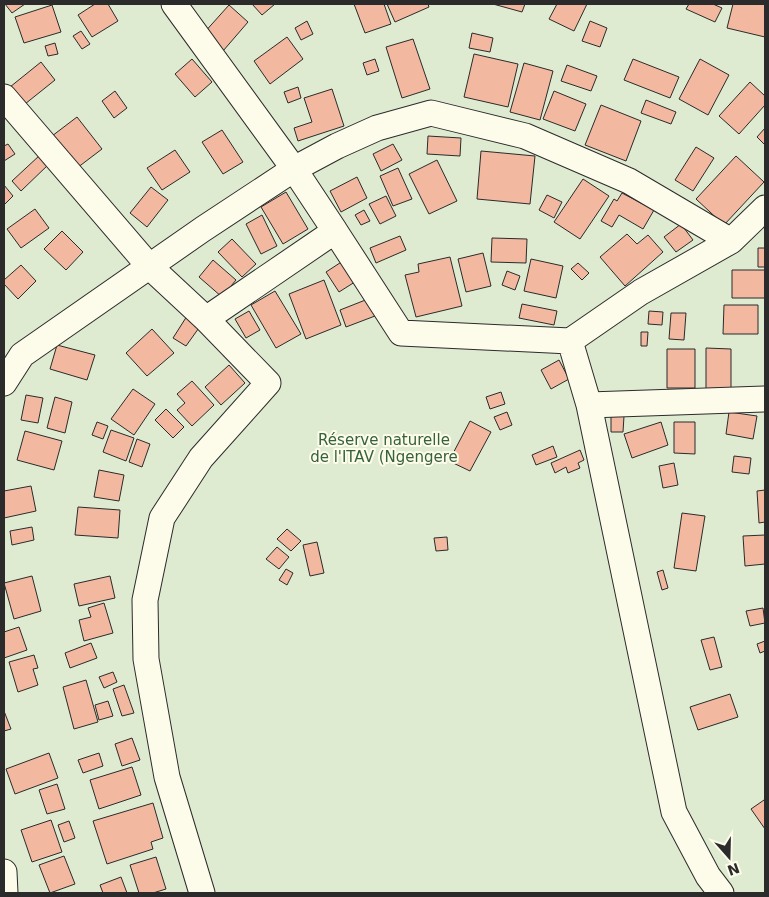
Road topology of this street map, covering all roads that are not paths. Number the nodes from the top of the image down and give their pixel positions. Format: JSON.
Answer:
{"nodes":[{"id":1,"x":174,"y":4,"type":"edge"},
{"id":2,"x":4,"y":97,"type":"edge"},
{"id":3,"x":294,"y":169,"type":"junction"},
{"id":4,"x":765,"y":210,"type":"edge"},
{"id":5,"x":335,"y":231,"type":"junction"},
{"id":6,"x":731,"y":241,"type":"junction"},
{"id":7,"x":149,"y":266,"type":"junction"},
{"id":8,"x":206,"y":319,"type":"junction"},
{"id":9,"x":570,"y":341,"type":"junction"},
{"id":10,"x":4,"y":383,"type":"edge"},
{"id":11,"x":765,"y":399,"type":"edge"},
{"id":12,"x":589,"y":405,"type":"junction"},
{"id":13,"x":4,"y":872,"type":"edge"},
{"id":14,"x":5,"y":893,"type":"edge"},
{"id":15,"x":202,"y":893,"type":"edge"},
{"id":16,"x":721,"y":893,"type":"edge"}],
"edges":[{"from":1,"to":3,"type":"street"},
{"from":2,"to":7,"type":"street"},
{"from":3,"to":5,"type":"street"},
{"from":3,"to":6,"type":"street"},
{"from":3,"to":7,"type":"street"},
{"from":4,"to":6,"type":"street"},
{"from":5,"to":8,"type":"street"},
{"from":5,"to":9,"type":"street"},
{"from":6,"to":9,"type":"street"},
{"from":7,"to":8,"type":"street"},
{"from":7,"to":10,"type":"street"},
{"from":8,"to":15,"type":"street"},
{"from":9,"to":12,"type":"street"},
{"from":11,"to":12,"type":"street"},
{"from":12,"to":16,"type":"street"},
{"from":13,"to":14,"type":"street"}]}
